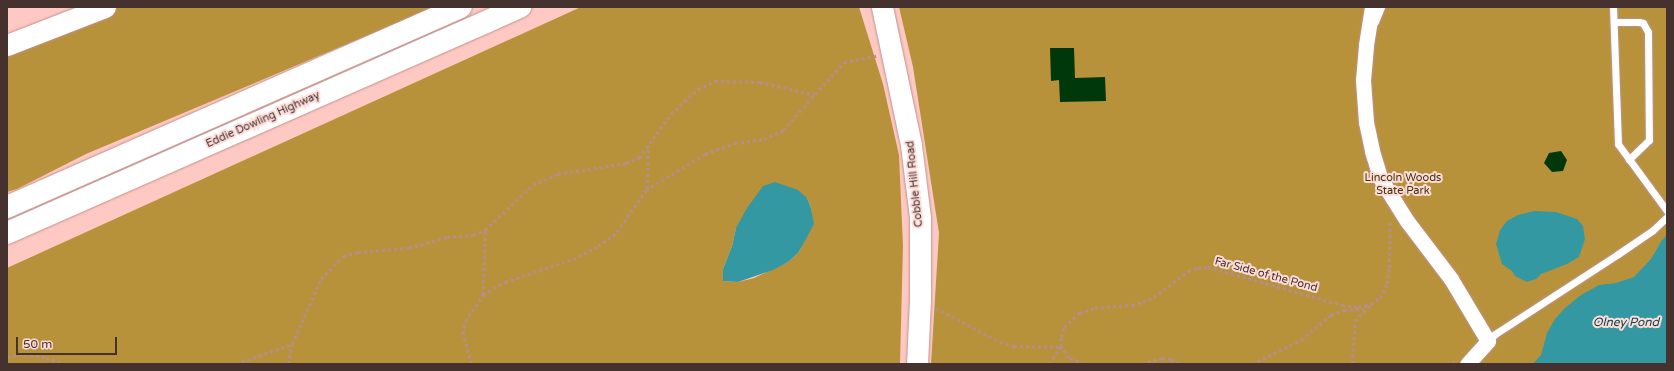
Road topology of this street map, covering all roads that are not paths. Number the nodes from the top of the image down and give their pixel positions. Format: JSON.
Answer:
{"nodes":[{"id":1,"x":105,"y":7,"type":"edge"},
{"id":2,"x":461,"y":7,"type":"edge"},
{"id":3,"x":520,"y":7,"type":"edge"},
{"id":4,"x":882,"y":7,"type":"edge"},
{"id":5,"x":1372,"y":7,"type":"edge"},
{"id":6,"x":1381,"y":7,"type":"edge"},
{"id":7,"x":1613,"y":7,"type":"edge"},
{"id":8,"x":1614,"y":22,"type":"junction"},
{"id":9,"x":7,"y":45,"type":"edge"},
{"id":10,"x":1366,"y":46,"type":"junction"},
{"id":11,"x":1629,"y":159,"type":"junction"},
{"id":12,"x":7,"y":207,"type":"edge"},
{"id":13,"x":1667,"y":211,"type":"edge"},
{"id":14,"x":1667,"y":217,"type":"edge"},
{"id":15,"x":7,"y":233,"type":"edge"},
{"id":16,"x":1488,"y":341,"type":"junction"},
{"id":17,"x":917,"y":364,"type":"edge"},
{"id":18,"x":1467,"y":364,"type":"edge"}],
"edges":[{"from":1,"to":9,"type":"street"},
{"from":2,"to":12,"type":"highway"},
{"from":3,"to":15,"type":"highway","name":"Eddie Dowling Highway"},
{"from":4,"to":17,"type":"street","name":"Cobble Hill Road"},
{"from":5,"to":10,"type":"street"},
{"from":6,"to":10,"type":"lane"},
{"from":7,"to":8,"type":"lane"},
{"from":8,"to":11,"type":"lane"},
{"from":8,"to":11,"type":"lane"},
{"from":10,"to":16,"type":"street"},
{"from":11,"to":13,"type":"lane"},
{"from":14,"to":16,"type":"lane"},
{"from":16,"to":18,"type":"street"}]}
